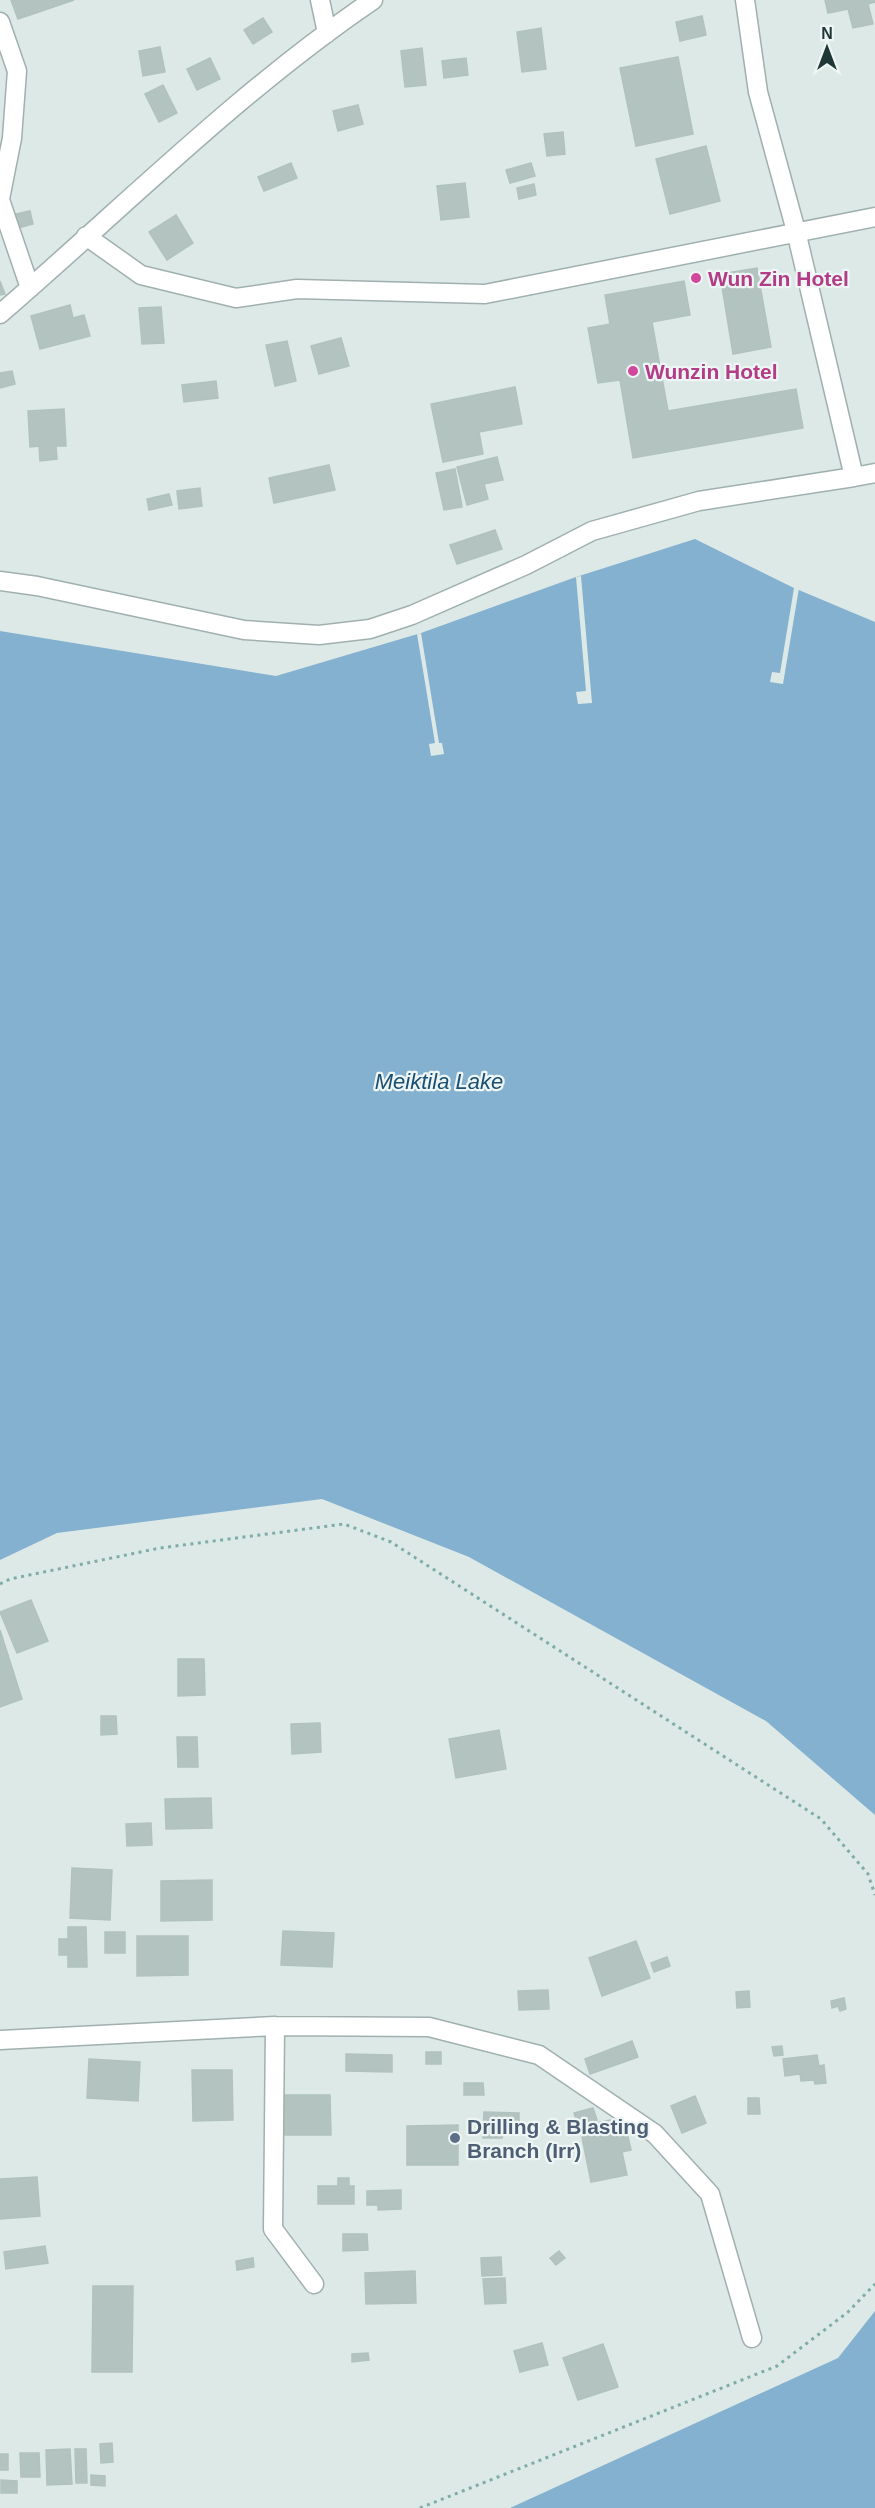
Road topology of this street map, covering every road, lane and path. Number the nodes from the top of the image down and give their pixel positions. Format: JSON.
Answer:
{"nodes":[{"id":1,"x":320,"y":0,"type":"edge"},
{"id":2,"x":373,"y":0,"type":"edge"},
{"id":3,"x":745,"y":0,"type":"edge"},
{"id":4,"x":0,"y":22,"type":"edge"},
{"id":5,"x":327,"y":33,"type":"junction"},
{"id":6,"x":0,"y":199,"type":"edge"},
{"id":7,"x":875,"y":217,"type":"edge"},
{"id":8,"x":796,"y":231,"type":"junction"},
{"id":9,"x":86,"y":236,"type":"junction"},
{"id":10,"x":30,"y":288,"type":"junction"},
{"id":11,"x":0,"y":314,"type":"edge"},
{"id":12,"x":875,"y":473,"type":"edge"},
{"id":13,"x":854,"y":477,"type":"junction"},
{"id":14,"x":0,"y":581,"type":"edge"},
{"id":15,"x":0,"y":1584,"type":"edge"},
{"id":16,"x":875,"y":1895,"type":"edge"},
{"id":17,"x":275,"y":2026,"type":"junction"},
{"id":18,"x":0,"y":2040,"type":"edge"},
{"id":19,"x":314,"y":2284,"type":"dead end"},
{"id":20,"x":875,"y":2284,"type":"edge"},
{"id":21,"x":752,"y":2338,"type":"dead end"},
{"id":22,"x":420,"y":2508,"type":"edge"}],
"edges":[{"from":1,"to":5,"type":"street"},
{"from":2,"to":5,"type":"street"},
{"from":3,"to":8,"type":"street"},
{"from":4,"to":6,"type":"street"},
{"from":5,"to":9,"type":"street"},
{"from":6,"to":10,"type":"street"},
{"from":7,"to":8,"type":"street"},
{"from":8,"to":9,"type":"street"},
{"from":8,"to":13,"type":"street"},
{"from":9,"to":10,"type":"street"},
{"from":10,"to":11,"type":"street"},
{"from":12,"to":13,"type":"street"},
{"from":13,"to":14,"type":"street"},
{"from":15,"to":16,"type":"path"},
{"from":17,"to":18,"type":"street"},
{"from":17,"to":19,"type":"street"},
{"from":17,"to":21,"type":"street"},
{"from":20,"to":22,"type":"path"}]}
